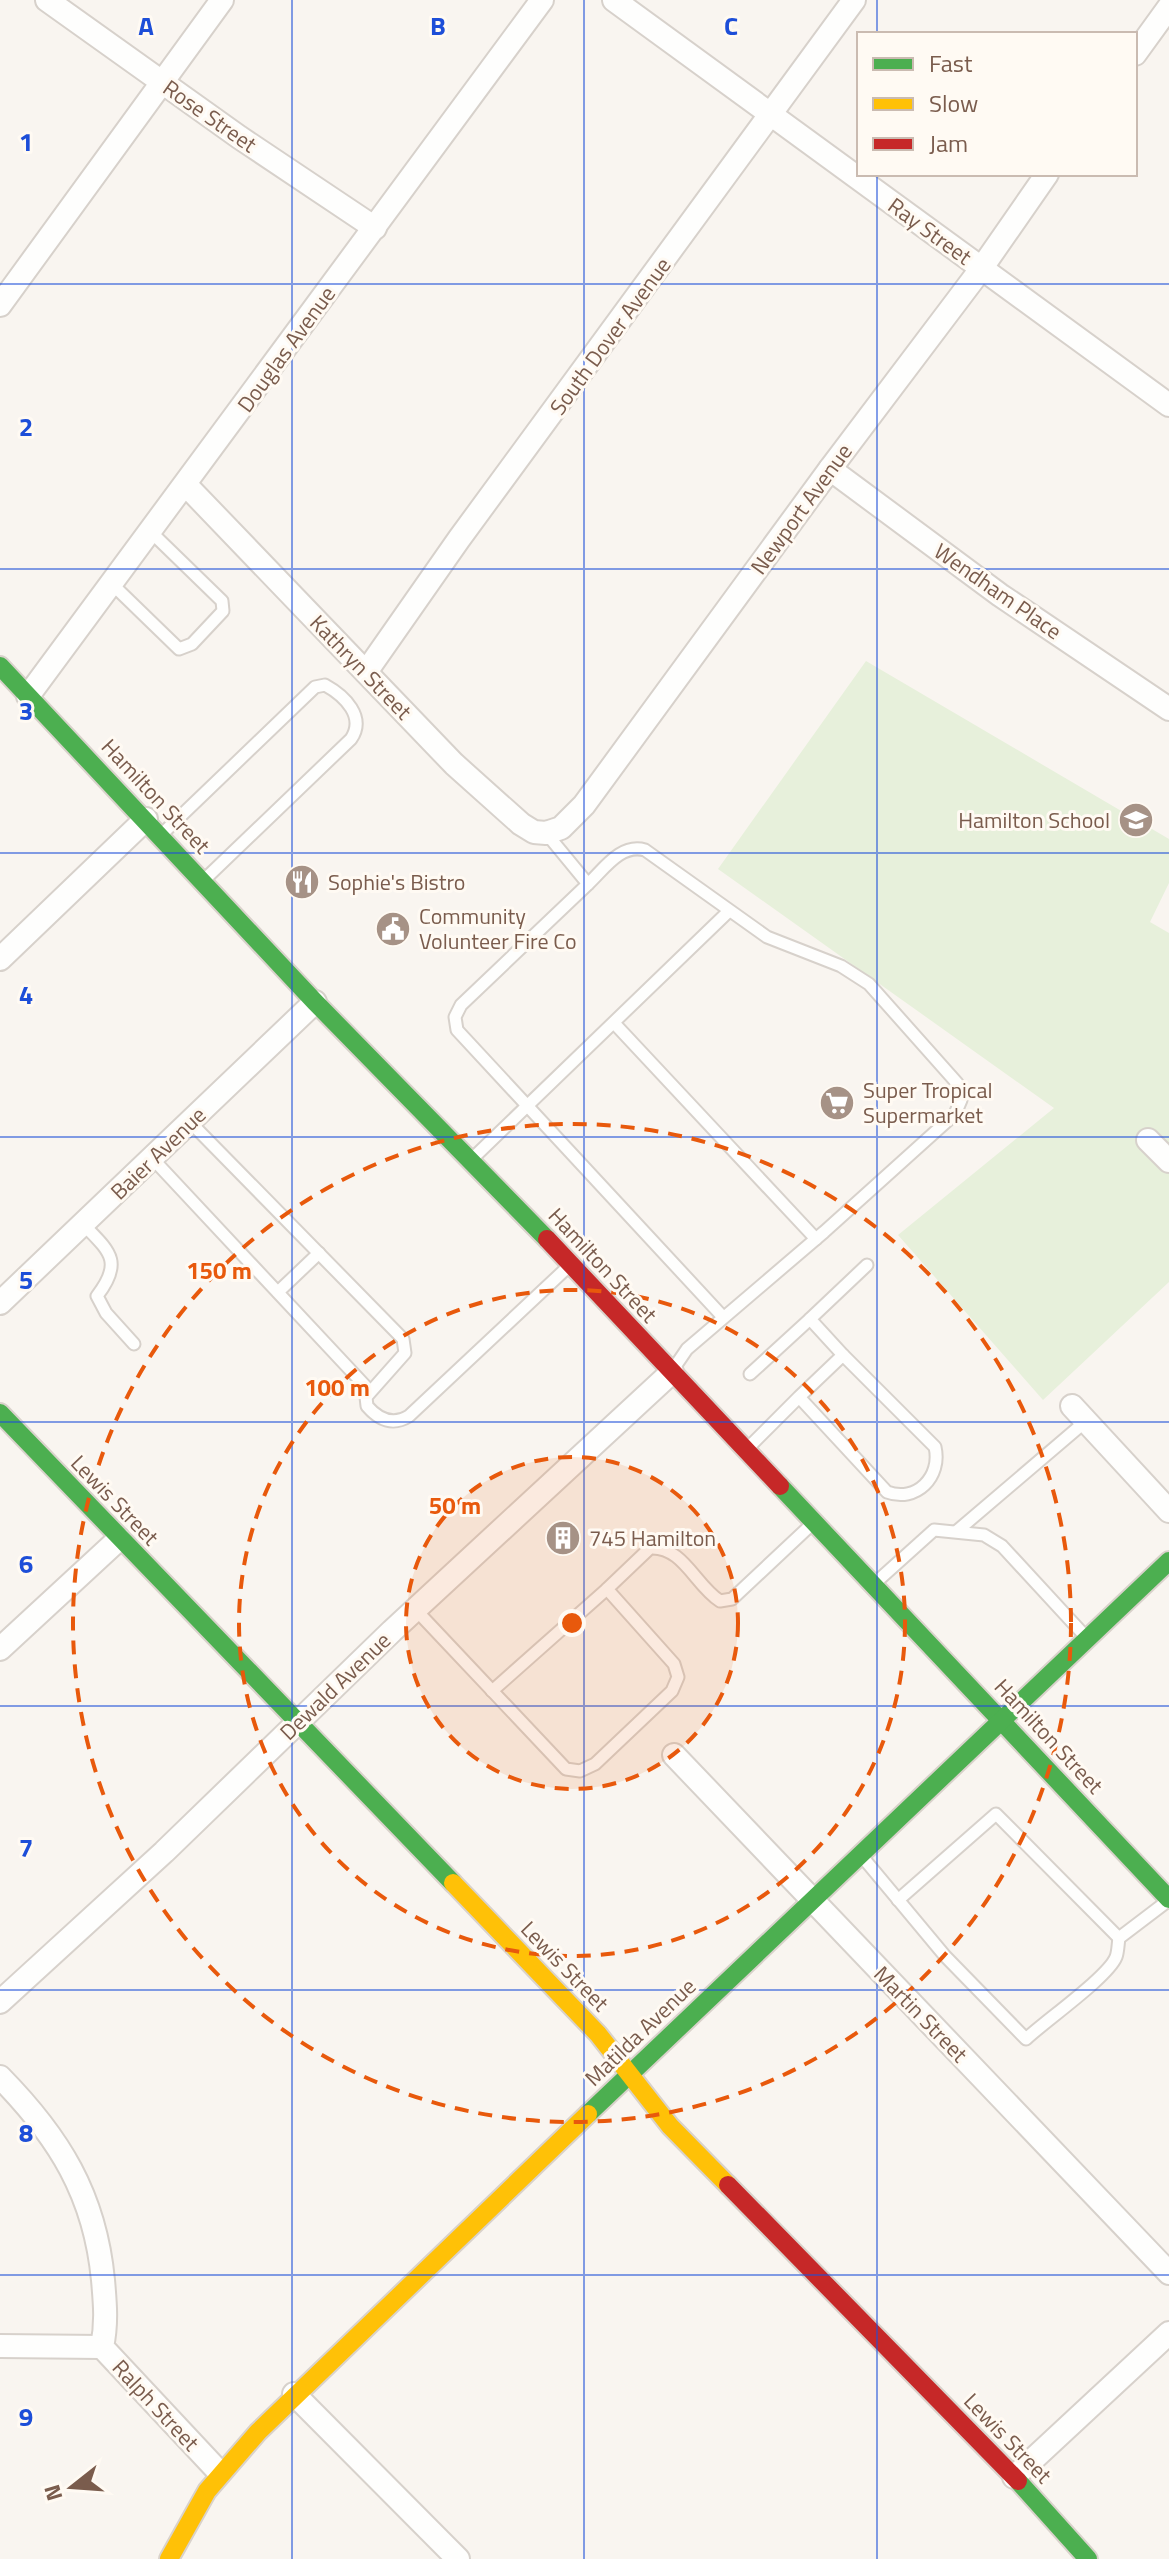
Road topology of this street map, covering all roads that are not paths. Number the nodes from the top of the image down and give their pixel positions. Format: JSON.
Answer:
{"nodes":[{"id":1,"x":47,"y":0,"type":"edge"},
{"id":2,"x":222,"y":0,"type":"edge"},
{"id":3,"x":542,"y":0,"type":"edge"},
{"id":4,"x":614,"y":0,"type":"edge"},
{"id":5,"x":854,"y":0,"type":"edge"},
{"id":6,"x":1169,"y":7,"type":"edge"},
{"id":7,"x":1137,"y":51,"type":"edge"},
{"id":8,"x":163,"y":83,"type":"junction"},
{"id":9,"x":771,"y":114,"type":"junction"},
{"id":10,"x":1046,"y":176,"type":"edge"},
{"id":11,"x":375,"y":228,"type":"junction"},
{"id":12,"x":981,"y":269,"type":"junction"},
{"id":13,"x":0,"y":305,"type":"edge"},
{"id":14,"x":1169,"y":405,"type":"edge"},
{"id":15,"x":830,"y":469,"type":"junction"},
{"id":16,"x":186,"y":485,"type":"junction"},
{"id":17,"x":151,"y":532,"type":"junction"},
{"id":18,"x":112,"y":584,"type":"junction"},
{"id":19,"x":0,"y":666,"type":"edge"},
{"id":20,"x":366,"y":672,"type":"junction"},
{"id":21,"x":28,"y":696,"type":"junction"},
{"id":22,"x":1169,"y":709,"type":"edge"},
{"id":23,"x":154,"y":827,"type":"junction"},
{"id":24,"x":546,"y":833,"type":"junction"},
{"id":25,"x":204,"y":881,"type":"junction"},
{"id":26,"x":588,"y":884,"type":"junction"},
{"id":27,"x":728,"y":912,"type":"junction"},
{"id":28,"x":0,"y":959,"type":"edge"},
{"id":29,"x":315,"y":1002,"type":"junction"},
{"id":30,"x":614,"y":1023,"type":"junction"},
{"id":31,"x":528,"y":1106,"type":"junction"},
{"id":32,"x":190,"y":1122,"type":"junction"},
{"id":33,"x":1148,"y":1140,"type":"dead end"},
{"id":34,"x":152,"y":1158,"type":"junction"},
{"id":35,"x":470,"y":1160,"type":"junction"},
{"id":36,"x":1169,"y":1161,"type":"edge"},
{"id":37,"x":83,"y":1224,"type":"junction"},
{"id":38,"x":816,"y":1239,"type":"junction"},
{"id":39,"x":319,"y":1253,"type":"junction"},
{"id":40,"x":571,"y":1265,"type":"junction"},
{"id":41,"x":867,"y":1265,"type":"dead end"},
{"id":42,"x":278,"y":1292,"type":"junction"},
{"id":43,"x":0,"y":1303,"type":"edge"},
{"id":44,"x":723,"y":1317,"type":"junction"},
{"id":45,"x":810,"y":1319,"type":"junction"},
{"id":46,"x":134,"y":1344,"type":"dead end"},
{"id":47,"x":843,"y":1355,"type":"junction"},
{"id":48,"x":672,"y":1372,"type":"junction"},
{"id":49,"x":750,"y":1374,"type":"dead end"},
{"id":50,"x":369,"y":1390,"type":"junction"},
{"id":51,"x":799,"y":1397,"type":"junction"},
{"id":52,"x":0,"y":1413,"type":"edge"},
{"id":53,"x":1079,"y":1413,"type":"joint"},
{"id":54,"x":746,"y":1450,"type":"junction"},
{"id":55,"x":1169,"y":1511,"type":"edge"},
{"id":56,"x":814,"y":1522,"type":"junction"},
{"id":57,"x":957,"y":1531,"type":"junction"},
{"id":58,"x":119,"y":1539,"type":"junction"},
{"id":59,"x":1169,"y":1561,"type":"edge"},
{"id":60,"x":873,"y":1584,"type":"junction"},
{"id":61,"x":607,"y":1589,"type":"junction"},
{"id":62,"x":415,"y":1609,"type":"junction"},
{"id":63,"x":1087,"y":1638,"type":"junction"},
{"id":64,"x":0,"y":1649,"type":"edge"},
{"id":65,"x":492,"y":1691,"type":"junction"},
{"id":66,"x":1002,"y":1720,"type":"junction"},
{"id":67,"x":297,"y":1723,"type":"junction"},
{"id":68,"x":674,"y":1755,"type":"dead end"},
{"id":69,"x":860,"y":1854,"type":"junction"},
{"id":70,"x":812,"y":1900,"type":"junction"},
{"id":71,"x":898,"y":1900,"type":"junction"},
{"id":72,"x":1169,"y":1900,"type":"edge"},
{"id":73,"x":1119,"y":1938,"type":"junction"},
{"id":74,"x":0,"y":2002,"type":"edge"},
{"id":75,"x":630,"y":2076,"type":"junction"},
{"id":76,"x":0,"y":2077,"type":"edge"},
{"id":77,"x":1169,"y":2273,"type":"edge"},
{"id":78,"x":1169,"y":2333,"type":"edge"},
{"id":79,"x":0,"y":2346,"type":"edge"},
{"id":80,"x":102,"y":2347,"type":"junction"},
{"id":81,"x":294,"y":2394,"type":"junction"},
{"id":82,"x":219,"y":2472,"type":"junction"},
{"id":83,"x":1014,"y":2477,"type":"junction"},
{"id":84,"x":169,"y":2559,"type":"edge"},
{"id":85,"x":458,"y":2559,"type":"edge"},
{"id":86,"x":1088,"y":2559,"type":"edge"}],
"edges":[{"from":1,"to":8,"type":"street","name":"Rose Street"},
{"from":2,"to":8,"type":"street"},
{"from":3,"to":11,"type":"street","name":"Douglas Avenue"},
{"from":4,"to":9,"type":"street","name":"Ray Street"},
{"from":5,"to":9,"type":"street","name":"South Dover Avenue"},
{"from":6,"to":7,"type":"street"},
{"from":8,"to":11,"type":"street","name":"Rose Street"},
{"from":8,"to":13,"type":"street"},
{"from":9,"to":12,"type":"street","name":"Ray Street"},
{"from":9,"to":20,"type":"street","name":"South Dover Avenue"},
{"from":10,"to":12,"type":"street","name":"Newport Avenue"},
{"from":11,"to":16,"type":"street","name":"Douglas Avenue"},
{"from":12,"to":14,"type":"street","name":"Ray Street"},
{"from":12,"to":15,"type":"street","name":"Newport Avenue"},
{"from":15,"to":22,"type":"street","name":"Wendham Place"},
{"from":15,"to":24,"type":"street","name":"Newport Avenue"},
{"from":16,"to":17,"type":"street","name":"Douglas Avenue"},
{"from":16,"to":20,"type":"street","name":"Kathryn Street"},
{"from":17,"to":18,"type":"street","name":"Douglas Avenue"},
{"from":17,"to":18,"type":"lane"},
{"from":18,"to":21,"type":"street","name":"Douglas Avenue"},
{"from":19,"to":21,"type":"street","name":"Hamilton Street"},
{"from":20,"to":24,"type":"street","name":"Kathryn Street"},
{"from":21,"to":23,"type":"street","name":"Hamilton Street"},
{"from":23,"to":25,"type":"street","name":"Hamilton Street"},
{"from":23,"to":25,"type":"lane"},
{"from":23,"to":28,"type":"street"},
{"from":24,"to":26,"type":"lane"},
{"from":25,"to":29,"type":"street","name":"Hamilton Street"},
{"from":26,"to":27,"type":"lane"},
{"from":26,"to":31,"type":"lane"},
{"from":27,"to":30,"type":"lane"},
{"from":27,"to":38,"type":"lane"},
{"from":29,"to":32,"type":"street","name":"Baier Avenue"},
{"from":29,"to":35,"type":"street","name":"Hamilton Street"},
{"from":30,"to":31,"type":"lane"},
{"from":30,"to":38,"type":"lane"},
{"from":31,"to":35,"type":"lane"},
{"from":31,"to":44,"type":"lane"},
{"from":32,"to":34,"type":"street","name":"Baier Avenue"},
{"from":32,"to":39,"type":"lane"},
{"from":33,"to":36,"type":"street"},
{"from":34,"to":37,"type":"street","name":"Baier Avenue"},
{"from":34,"to":42,"type":"lane"},
{"from":35,"to":40,"type":"street","name":"Hamilton Street"},
{"from":37,"to":43,"type":"street","name":"Baier Avenue"},
{"from":37,"to":46,"type":"lane"},
{"from":38,"to":44,"type":"lane"},
{"from":39,"to":42,"type":"lane"},
{"from":39,"to":50,"type":"lane"},
{"from":40,"to":48,"type":"street","name":"Hamilton Street"},
{"from":40,"to":50,"type":"lane"},
{"from":41,"to":45,"type":"lane"},
{"from":42,"to":50,"type":"lane"},
{"from":44,"to":48,"type":"lane"},
{"from":45,"to":47,"type":"lane"},
{"from":45,"to":49,"type":"lane"},
{"from":47,"to":51,"type":"lane"},
{"from":47,"to":51,"type":"lane"},
{"from":48,"to":54,"type":"street","name":"Hamilton Street"},
{"from":48,"to":62,"type":"street","name":"Dewald Avenue"},
{"from":51,"to":54,"type":"lane"},
{"from":52,"to":58,"type":"street","name":"Lewis Street"},
{"from":53,"to":55,"type":"street"},
{"from":53,"to":57,"type":"lane"},
{"from":54,"to":56,"type":"street","name":"Hamilton Street"},
{"from":56,"to":60,"type":"street","name":"Hamilton Street"},
{"from":56,"to":61,"type":"lane"},
{"from":57,"to":60,"type":"lane"},
{"from":57,"to":63,"type":"lane"},
{"from":58,"to":64,"type":"street"},
{"from":58,"to":67,"type":"street","name":"Lewis Street"},
{"from":59,"to":63,"type":"street","name":"Matilda Avenue"},
{"from":60,"to":66,"type":"street","name":"Hamilton Street"},
{"from":61,"to":65,"type":"lane"},
{"from":61,"to":65,"type":"lane"},
{"from":62,"to":65,"type":"lane"},
{"from":62,"to":67,"type":"street","name":"Dewald Avenue"},
{"from":63,"to":66,"type":"street","name":"Matilda Avenue"},
{"from":66,"to":69,"type":"street","name":"Matilda Avenue"},
{"from":66,"to":72,"type":"street","name":"Hamilton Street"},
{"from":67,"to":74,"type":"street","name":"Dewald Avenue"},
{"from":67,"to":75,"type":"street","name":"Lewis Street"},
{"from":68,"to":70,"type":"street","name":"Martin Street"},
{"from":69,"to":70,"type":"street","name":"Matilda Avenue"},
{"from":69,"to":71,"type":"lane"},
{"from":70,"to":75,"type":"street","name":"Matilda Avenue"},
{"from":70,"to":77,"type":"street","name":"Martin Street"},
{"from":71,"to":73,"type":"lane"},
{"from":71,"to":73,"type":"lane"},
{"from":72,"to":73,"type":"lane"},
{"from":75,"to":81,"type":"street","name":"Matilda Avenue"},
{"from":75,"to":83,"type":"street","name":"Lewis Street"},
{"from":76,"to":80,"type":"street","name":"Ralph Street"},
{"from":78,"to":83,"type":"street"},
{"from":79,"to":80,"type":"street"},
{"from":80,"to":82,"type":"street","name":"Ralph Street"},
{"from":81,"to":82,"type":"street","name":"Matilda Avenue"},
{"from":81,"to":85,"type":"street"},
{"from":82,"to":84,"type":"street","name":"Matilda Avenue"},
{"from":83,"to":86,"type":"street","name":"Lewis Street"}]}
